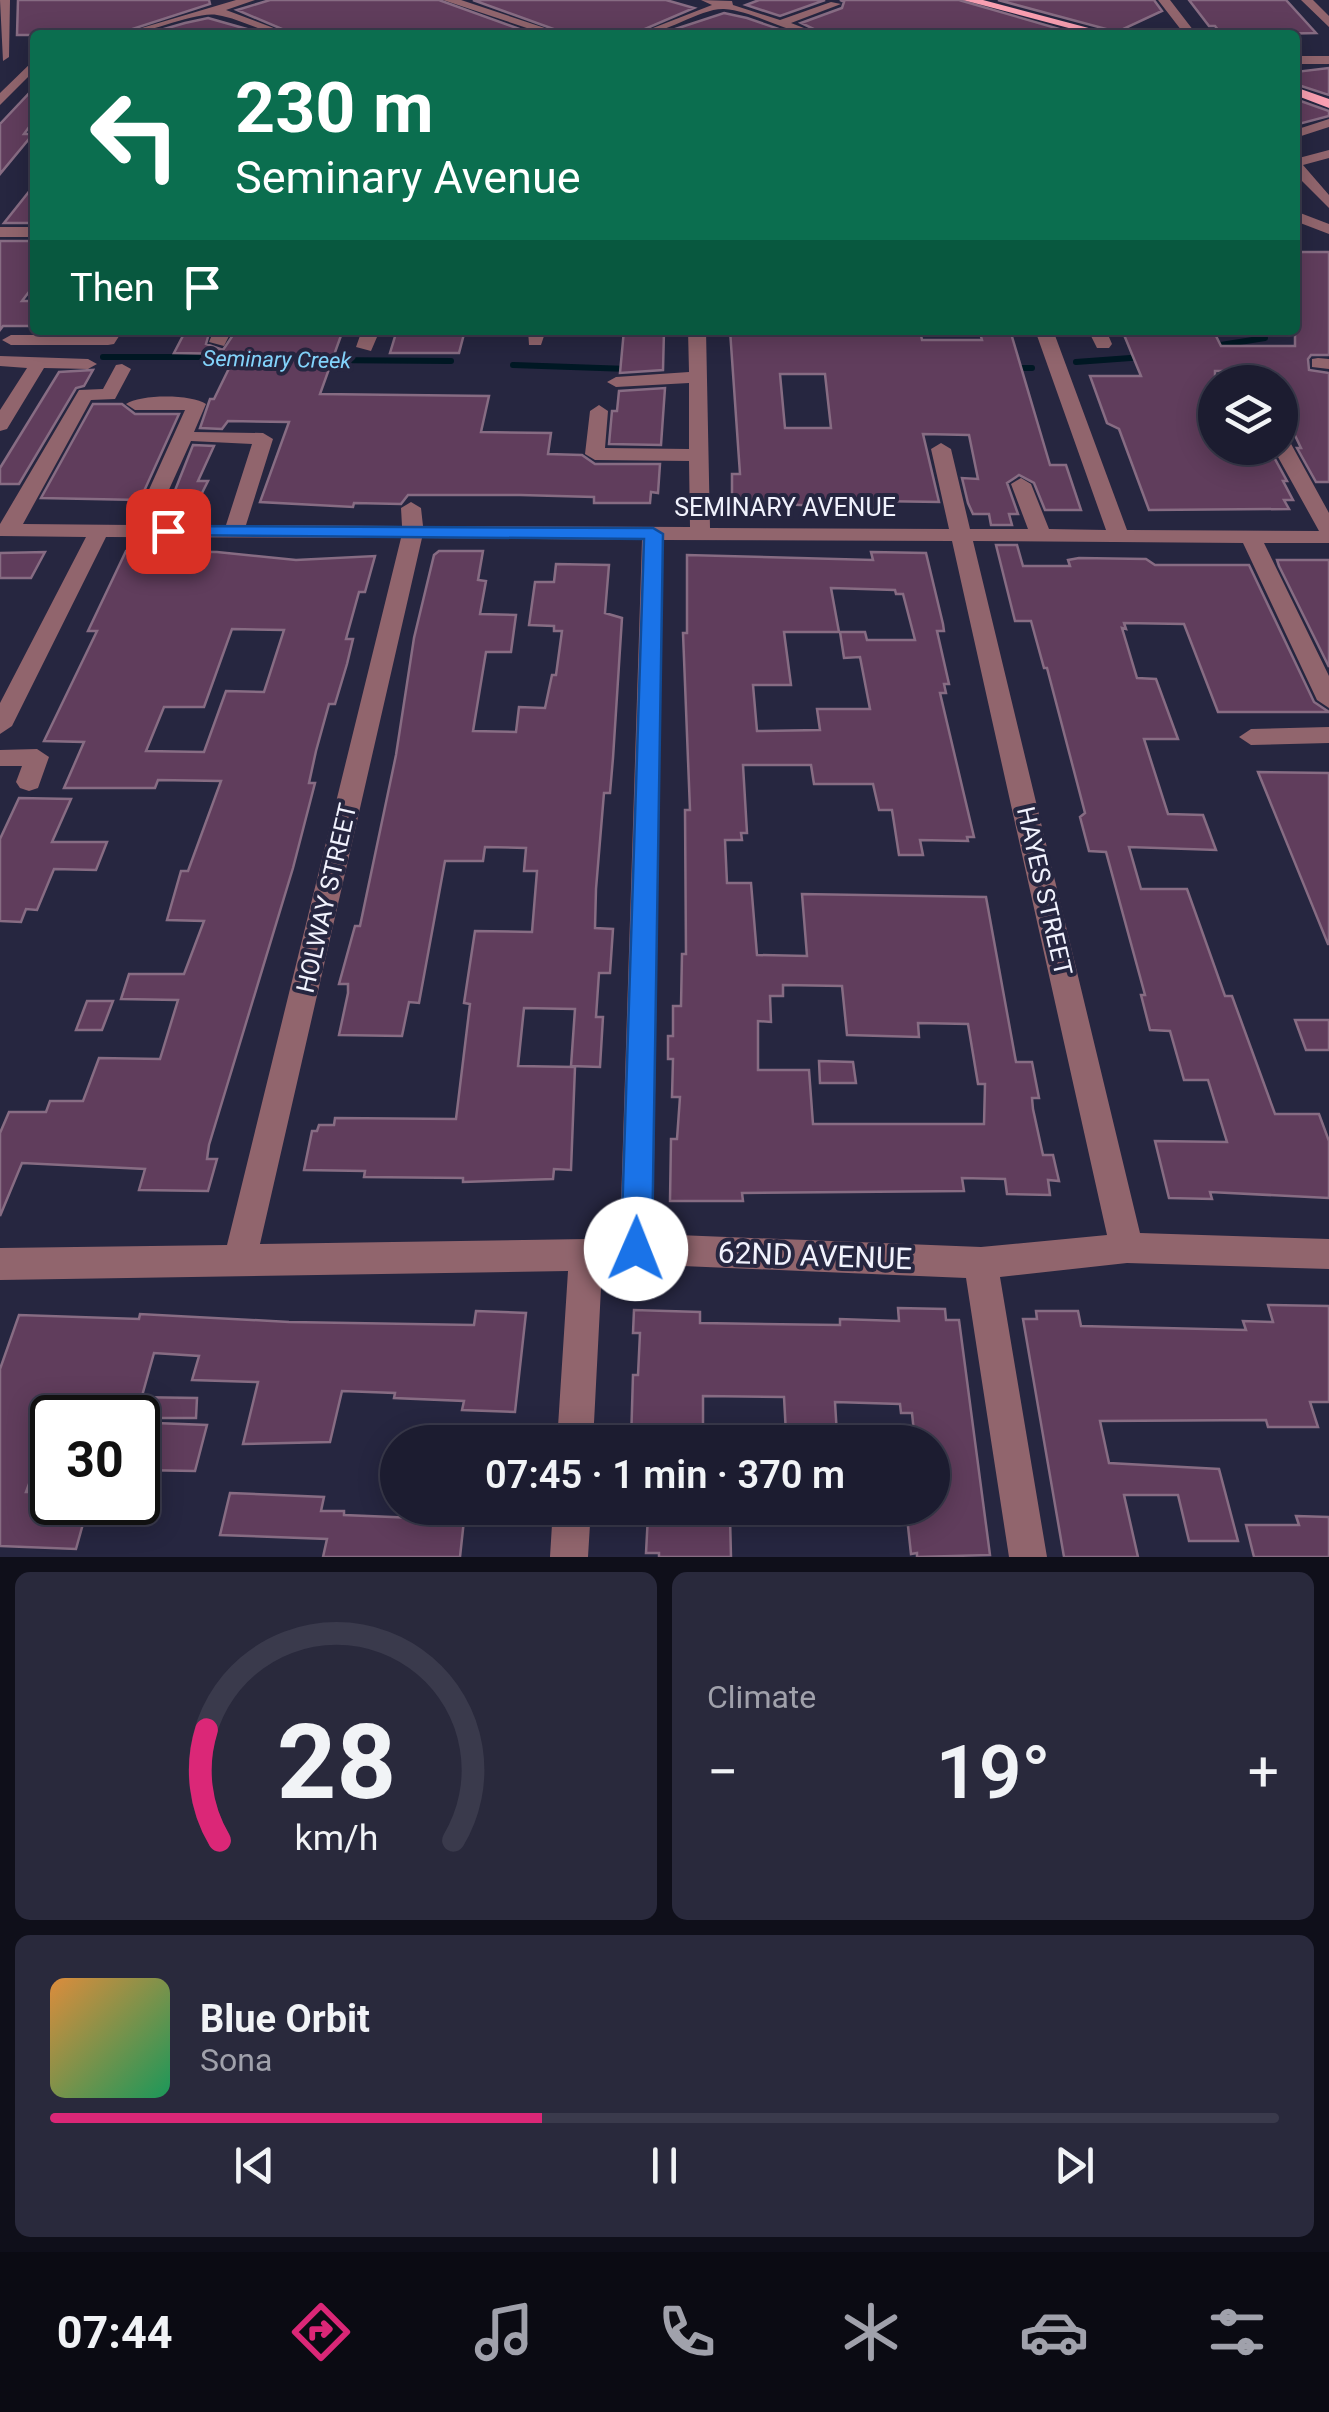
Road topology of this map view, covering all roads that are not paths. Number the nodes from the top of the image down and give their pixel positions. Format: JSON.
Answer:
{"nodes":[{"id":1,"x":4,"y":0,"type":"edge"},
{"id":2,"x":188,"y":0,"type":"edge"},
{"id":3,"x":248,"y":0,"type":"edge"},
{"id":4,"x":450,"y":0,"type":"edge"},
{"id":5,"x":707,"y":0,"type":"edge"},
{"id":6,"x":969,"y":0,"type":"edge"},
{"id":7,"x":1164,"y":0,"type":"edge"},
{"id":8,"x":1307,"y":0,"type":"edge"},
{"id":9,"x":731,"y":2,"type":"edge"},
{"id":10,"x":835,"y":4,"type":"dead end"},
{"id":11,"x":214,"y":10,"type":"junction"},
{"id":12,"x":1329,"y":22,"type":"edge"},
{"id":13,"x":781,"y":23,"type":"junction"},
{"id":14,"x":142,"y":30,"type":"edge"},
{"id":15,"x":272,"y":30,"type":"edge"},
{"id":16,"x":544,"y":30,"type":"edge"},
{"id":17,"x":655,"y":30,"type":"edge"},
{"id":18,"x":801,"y":30,"type":"edge"},
{"id":19,"x":1089,"y":30,"type":"edge"},
{"id":20,"x":1187,"y":30,"type":"edge"},
{"id":21,"x":2,"y":57,"type":"edge"},
{"id":22,"x":30,"y":60,"type":"edge"},
{"id":23,"x":1300,"y":60,"type":"edge"},
{"id":24,"x":1329,"y":60,"type":"edge"},
{"id":25,"x":30,"y":66,"type":"edge"},
{"id":26,"x":1300,"y":93,"type":"edge"},
{"id":27,"x":0,"y":101,"type":"edge"},
{"id":28,"x":1329,"y":104,"type":"edge"},
{"id":29,"x":1329,"y":123,"type":"edge"},
{"id":30,"x":1300,"y":132,"type":"edge"},
{"id":31,"x":1329,"y":154,"type":"edge"},
{"id":32,"x":1300,"y":163,"type":"edge"},
{"id":33,"x":1300,"y":170,"type":"edge"},
{"id":34,"x":1329,"y":204,"type":"edge"},
{"id":35,"x":1300,"y":218,"type":"edge"},
{"id":36,"x":1329,"y":228,"type":"edge"},
{"id":37,"x":0,"y":232,"type":"edge"},
{"id":38,"x":30,"y":232,"type":"edge"},
{"id":39,"x":1300,"y":238,"type":"edge"},
{"id":40,"x":1329,"y":238,"type":"edge"},
{"id":41,"x":111,"y":335,"type":"edge"},
{"id":42,"x":697,"y":335,"type":"edge"},
{"id":43,"x":1046,"y":335,"type":"edge"},
{"id":44,"x":10,"y":340,"type":"dead end"},
{"id":45,"x":2,"y":361,"type":"edge"},
{"id":46,"x":40,"y":363,"type":"junction"},
{"id":47,"x":88,"y":364,"type":"dead end"},
{"id":48,"x":122,"y":369,"type":"dead end"},
{"id":49,"x":698,"y":377,"type":"junction"},
{"id":50,"x":616,"y":382,"type":"dead end"},
{"id":51,"x":135,"y":404,"type":"dead end"},
{"id":52,"x":599,"y":411,"type":"dead end"},
{"id":53,"x":0,"y":425,"type":"edge"},
{"id":54,"x":198,"y":437,"type":"dead end"},
{"id":55,"x":941,"y":449,"type":"dead end"},
{"id":56,"x":699,"y":455,"type":"junction"},
{"id":57,"x":1292,"y":465,"type":"edge"},
{"id":58,"x":1021,"y":484,"type":"dead end"},
{"id":59,"x":412,"y":520,"type":"junction"},
{"id":60,"x":5,"y":530,"type":"edge"},
{"id":61,"x":99,"y":531,"type":"junction"},
{"id":62,"x":140,"y":531,"type":"junction"},
{"id":63,"x":234,"y":532,"type":"junction"},
{"id":64,"x":653,"y":534,"type":"junction"},
{"id":65,"x":700,"y":534,"type":"junction"},
{"id":66,"x":1329,"y":534,"type":"edge"},
{"id":67,"x":962,"y":535,"type":"junction"},
{"id":68,"x":1041,"y":536,"type":"junction"},
{"id":69,"x":1119,"y":536,"type":"junction"},
{"id":70,"x":1250,"y":536,"type":"junction"},
{"id":71,"x":1329,"y":700,"type":"edge"},
{"id":72,"x":0,"y":726,"type":"edge"},
{"id":73,"x":1329,"y":734,"type":"edge"},
{"id":74,"x":1252,"y":737,"type":"dead end"},
{"id":75,"x":0,"y":758,"type":"edge"},
{"id":76,"x":29,"y":782,"type":"dead end"},
{"id":77,"x":1127,"y":1248,"type":"junction"},
{"id":78,"x":636,"y":1249,"type":"junction"},
{"id":79,"x":1329,"y":1254,"type":"edge"},
{"id":80,"x":586,"y":1255,"type":"junction"},
{"id":81,"x":239,"y":1263,"type":"junction"},
{"id":82,"x":982,"y":1263,"type":"junction"},
{"id":83,"x":0,"y":1264,"type":"edge"},
{"id":84,"x":576,"y":1425,"type":"edge"},
{"id":85,"x":571,"y":1525,"type":"edge"},
{"id":86,"x":569,"y":1557,"type":"edge"},
{"id":87,"x":1028,"y":1557,"type":"edge"}],
"edges":[{"from":1,"to":21,"type":"street"},
{"from":2,"to":11,"type":"street"},
{"from":3,"to":11,"type":"street"},
{"from":4,"to":16,"type":"street"},
{"from":5,"to":9,"type":"street"},
{"from":6,"to":19,"type":"main road"},
{"from":7,"to":20,"type":"street"},
{"from":8,"to":12,"type":"street"},
{"from":9,"to":13,"type":"street"},
{"from":9,"to":17,"type":"street"},
{"from":10,"to":13,"type":"street"},
{"from":11,"to":14,"type":"street"},
{"from":11,"to":15,"type":"street"},
{"from":13,"to":18,"type":"street"},
{"from":21,"to":22,"type":"street"},
{"from":23,"to":24,"type":"street"},
{"from":25,"to":27,"type":"street"},
{"from":26,"to":28,"type":"main road"},
{"from":29,"to":30,"type":"street"},
{"from":31,"to":32,"type":"street"},
{"from":33,"to":34,"type":"street"},
{"from":35,"to":36,"type":"street"},
{"from":37,"to":38,"type":"street"},
{"from":39,"to":40,"type":"street"},
{"from":41,"to":44,"type":"street"},
{"from":42,"to":49,"type":"street"},
{"from":43,"to":69,"type":"street"},
{"from":45,"to":46,"type":"street"},
{"from":46,"to":47,"type":"street"},
{"from":46,"to":53,"type":"street"},
{"from":48,"to":60,"type":"street"},
{"from":49,"to":50,"type":"street"},
{"from":49,"to":56,"type":"street"},
{"from":51,"to":62,"type":"street"},
{"from":52,"to":56,"type":"street"},
{"from":54,"to":63,"type":"street"},
{"from":55,"to":67,"type":"street","name":"HAYES STREET"},
{"from":56,"to":65,"type":"street"},
{"from":57,"to":66,"type":"street"},
{"from":58,"to":68,"type":"street"},
{"from":59,"to":63,"type":"street","name":"SEMINARY AVENUE"},
{"from":59,"to":64,"type":"street","name":"SEMINARY AVENUE"},
{"from":59,"to":81,"type":"street","name":"HOLWAY STREET"},
{"from":60,"to":61,"type":"street","name":"SEMINARY AVENUE"},
{"from":61,"to":62,"type":"street","name":"SEMINARY AVENUE"},
{"from":61,"to":72,"type":"street"},
{"from":62,"to":63,"type":"street","name":"SEMINARY AVENUE"},
{"from":64,"to":65,"type":"street","name":"SEMINARY AVENUE"},
{"from":64,"to":78,"type":"street"},
{"from":65,"to":67,"type":"street","name":"SEMINARY AVENUE"},
{"from":66,"to":70,"type":"street","name":"SEMINARY AVENUE"},
{"from":67,"to":68,"type":"street","name":"SEMINARY AVENUE"},
{"from":67,"to":77,"type":"street","name":"HAYES STREET"},
{"from":68,"to":69,"type":"street","name":"SEMINARY AVENUE"},
{"from":69,"to":70,"type":"street","name":"SEMINARY AVENUE"},
{"from":70,"to":71,"type":"street"},
{"from":73,"to":74,"type":"street"},
{"from":75,"to":76,"type":"street"},
{"from":77,"to":79,"type":"street","name":"62ND AVENUE"},
{"from":77,"to":82,"type":"street","name":"62ND AVENUE"},
{"from":78,"to":80,"type":"street","name":"62ND AVENUE"},
{"from":78,"to":82,"type":"street","name":"62ND AVENUE"},
{"from":80,"to":81,"type":"street","name":"62ND AVENUE"},
{"from":80,"to":84,"type":"street"},
{"from":81,"to":83,"type":"street","name":"62ND AVENUE"},
{"from":82,"to":87,"type":"street"},
{"from":85,"to":86,"type":"street"}]}
